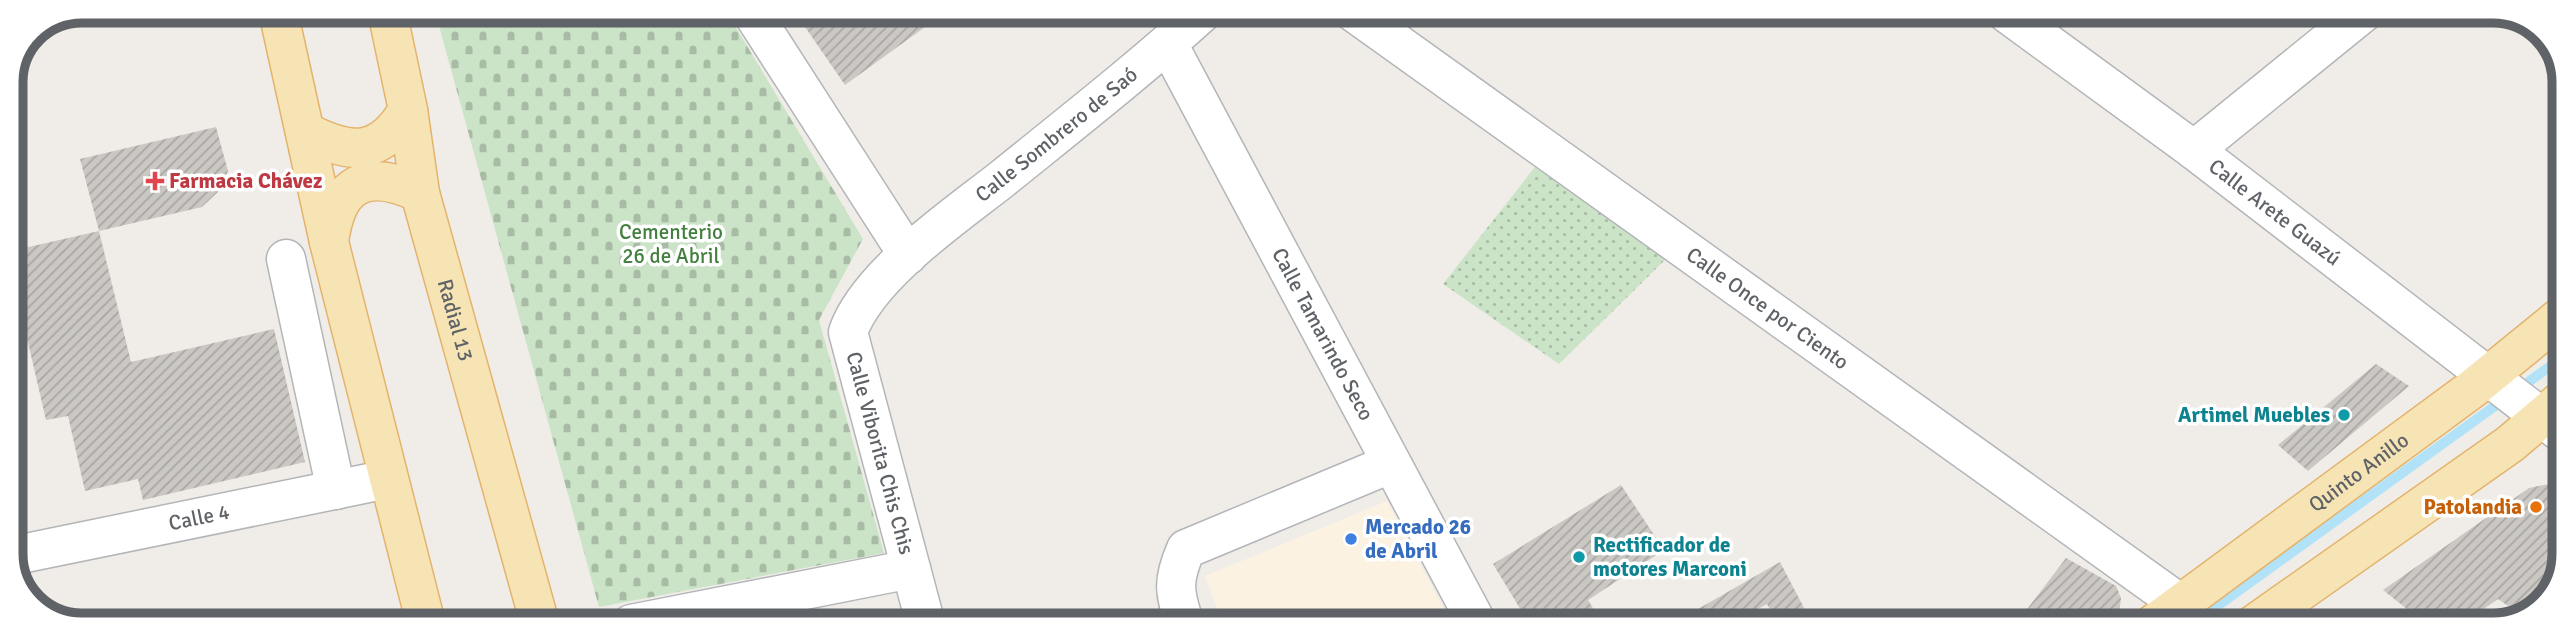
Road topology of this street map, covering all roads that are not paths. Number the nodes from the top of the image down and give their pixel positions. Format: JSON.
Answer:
{"nodes":[{"id":1,"x":281,"y":23,"type":"edge"},
{"id":2,"x":390,"y":23,"type":"edge"},
{"id":3,"x":759,"y":23,"type":"edge"},
{"id":4,"x":1191,"y":23,"type":"edge"},
{"id":5,"x":1368,"y":23,"type":"edge"},
{"id":6,"x":2020,"y":23,"type":"edge"},
{"id":7,"x":2350,"y":23,"type":"edge"},
{"id":8,"x":1168,"y":44,"type":"junction"},
{"id":9,"x":408,"y":110,"type":"junction"},
{"id":10,"x":306,"y":132,"type":"junction"},
{"id":11,"x":2194,"y":150,"type":"junction"},
{"id":12,"x":420,"y":193,"type":"junction"},
{"id":13,"x":329,"y":242,"type":"junction"},
{"id":14,"x":908,"y":255,"type":"junction"},
{"id":15,"x":286,"y":259,"type":"dead end"},
{"id":16,"x":2552,"y":345,"type":"edge"},
{"id":17,"x":2530,"y":403,"type":"edge"},
{"id":18,"x":1390,"y":464,"type":"junction"},
{"id":19,"x":388,"y":479,"type":"junction"},
{"id":20,"x":335,"y":490,"type":"junction"},
{"id":21,"x":23,"y":553,"type":"edge"},
{"id":22,"x":911,"y":569,"type":"junction"},
{"id":23,"x":423,"y":613,"type":"edge"},
{"id":24,"x":537,"y":613,"type":"edge"},
{"id":25,"x":687,"y":613,"type":"edge"},
{"id":26,"x":923,"y":613,"type":"edge"},
{"id":27,"x":1181,"y":613,"type":"edge"},
{"id":28,"x":1471,"y":613,"type":"edge"},
{"id":29,"x":2164,"y":613,"type":"edge"},
{"id":30,"x":2170,"y":613,"type":"edge"},
{"id":31,"x":2268,"y":613,"type":"edge"}],
"edges":[{"from":1,"to":10,"type":"main road"},
{"from":2,"to":9,"type":"main road","name":"Radial 13"},
{"from":3,"to":14,"type":"street"},
{"from":4,"to":8,"type":"street","name":"Calle Sombrero de Saó"},
{"from":5,"to":29,"type":"street","name":"Calle Once por Ciento"},
{"from":6,"to":11,"type":"street","name":"Calle Arete Guazú"},
{"from":7,"to":11,"type":"street"},
{"from":8,"to":14,"type":"street","name":"Calle Sombrero de Saó"},
{"from":8,"to":18,"type":"street","name":"Calle Tamarindo Seco"},
{"from":9,"to":10,"type":"main road"},
{"from":9,"to":12,"type":"main road","name":"Radial 13"},
{"from":10,"to":13,"type":"main road"},
{"from":11,"to":17,"type":"street","name":"Calle Arete Guazú"},
{"from":12,"to":13,"type":"main road"},
{"from":12,"to":24,"type":"main road","name":"Radial 13"},
{"from":13,"to":19,"type":"main road"},
{"from":14,"to":22,"type":"street","name":"Calle Viborita Chis Chis"},
{"from":15,"to":20,"type":"street"},
{"from":16,"to":17,"type":"main road","name":"Quinto Anillo"},
{"from":17,"to":30,"type":"main road","name":"Quinto Anillo"},
{"from":17,"to":31,"type":"main road","name":"Quinto Anillo"},
{"from":18,"to":27,"type":"street"},
{"from":18,"to":28,"type":"street","name":"Calle Tamarindo Seco"},
{"from":19,"to":20,"type":"street","name":"Calle 4"},
{"from":19,"to":23,"type":"main road"},
{"from":20,"to":21,"type":"street","name":"Calle 4"},
{"from":22,"to":25,"type":"street"},
{"from":22,"to":26,"type":"street","name":"Calle Viborita Chis Chis"}]}
